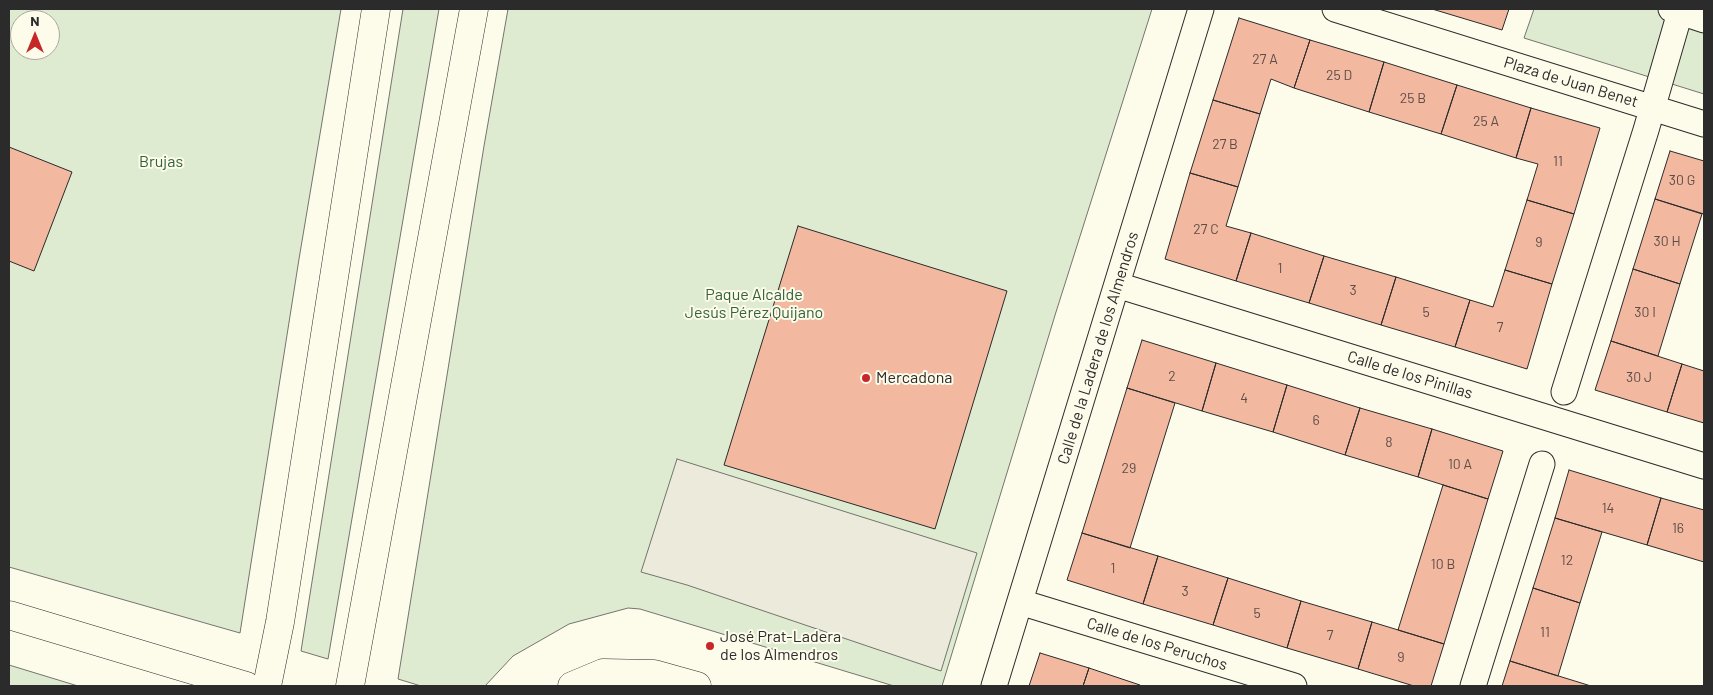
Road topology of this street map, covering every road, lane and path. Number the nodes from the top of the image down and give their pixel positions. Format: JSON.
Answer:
{"nodes":[{"id":1,"x":376,"y":9,"type":"edge"},
{"id":2,"x":474,"y":9,"type":"edge"},
{"id":3,"x":1201,"y":9,"type":"edge"},
{"id":4,"x":1335,"y":9,"type":"edge"},
{"id":5,"x":1677,"y":10,"type":"edge"},
{"id":6,"x":1704,"y":20,"type":"edge"},
{"id":7,"x":1652,"y":108,"type":"junction"},
{"id":8,"x":1704,"y":124,"type":"edge"},
{"id":9,"x":1117,"y":285,"type":"junction"},
{"id":10,"x":1564,"y":392,"type":"dead end"},
{"id":11,"x":1542,"y":464,"type":"dead end"},
{"id":12,"x":1704,"y":466,"type":"edge"},
{"id":13,"x":1020,"y":602,"type":"junction"},
{"id":14,"x":9,"y":615,"type":"edge"},
{"id":15,"x":246,"y":686,"type":"edge"},
{"id":16,"x":267,"y":686,"type":"edge"},
{"id":17,"x":350,"y":686,"type":"edge"},
{"id":18,"x":572,"y":686,"type":"edge"},
{"id":19,"x":697,"y":686,"type":"edge"},
{"id":20,"x":994,"y":686,"type":"edge"},
{"id":21,"x":1294,"y":686,"type":"edge"},
{"id":22,"x":1473,"y":686,"type":"edge"}],
"edges":[{"from":1,"to":16,"type":"main road"},
{"from":2,"to":17,"type":"main road"},
{"from":3,"to":9,"type":"street","name":"Calle de la Ladera de los Almendros"},
{"from":4,"to":7,"type":"street","name":"Plaza de Juan Benet"},
{"from":5,"to":6,"type":"street","name":"Plaza de Juan Benet"},
{"from":5,"to":7,"type":"street","name":"Plaza de Juan Benet"},
{"from":7,"to":8,"type":"street","name":"Plaza de Juan Benet"},
{"from":7,"to":10,"type":"street"},
{"from":9,"to":12,"type":"street","name":"Calle de los Pinillas"},
{"from":9,"to":13,"type":"street","name":"Calle de la Ladera de los Almendros"},
{"from":11,"to":22,"type":"street"},
{"from":13,"to":20,"type":"street","name":"Calle de la Ladera de los Almendros"},
{"from":13,"to":21,"type":"street","name":"Calle de los Peruchos"},
{"from":14,"to":15,"type":"main road"},
{"from":18,"to":19,"type":"main road"}]}
